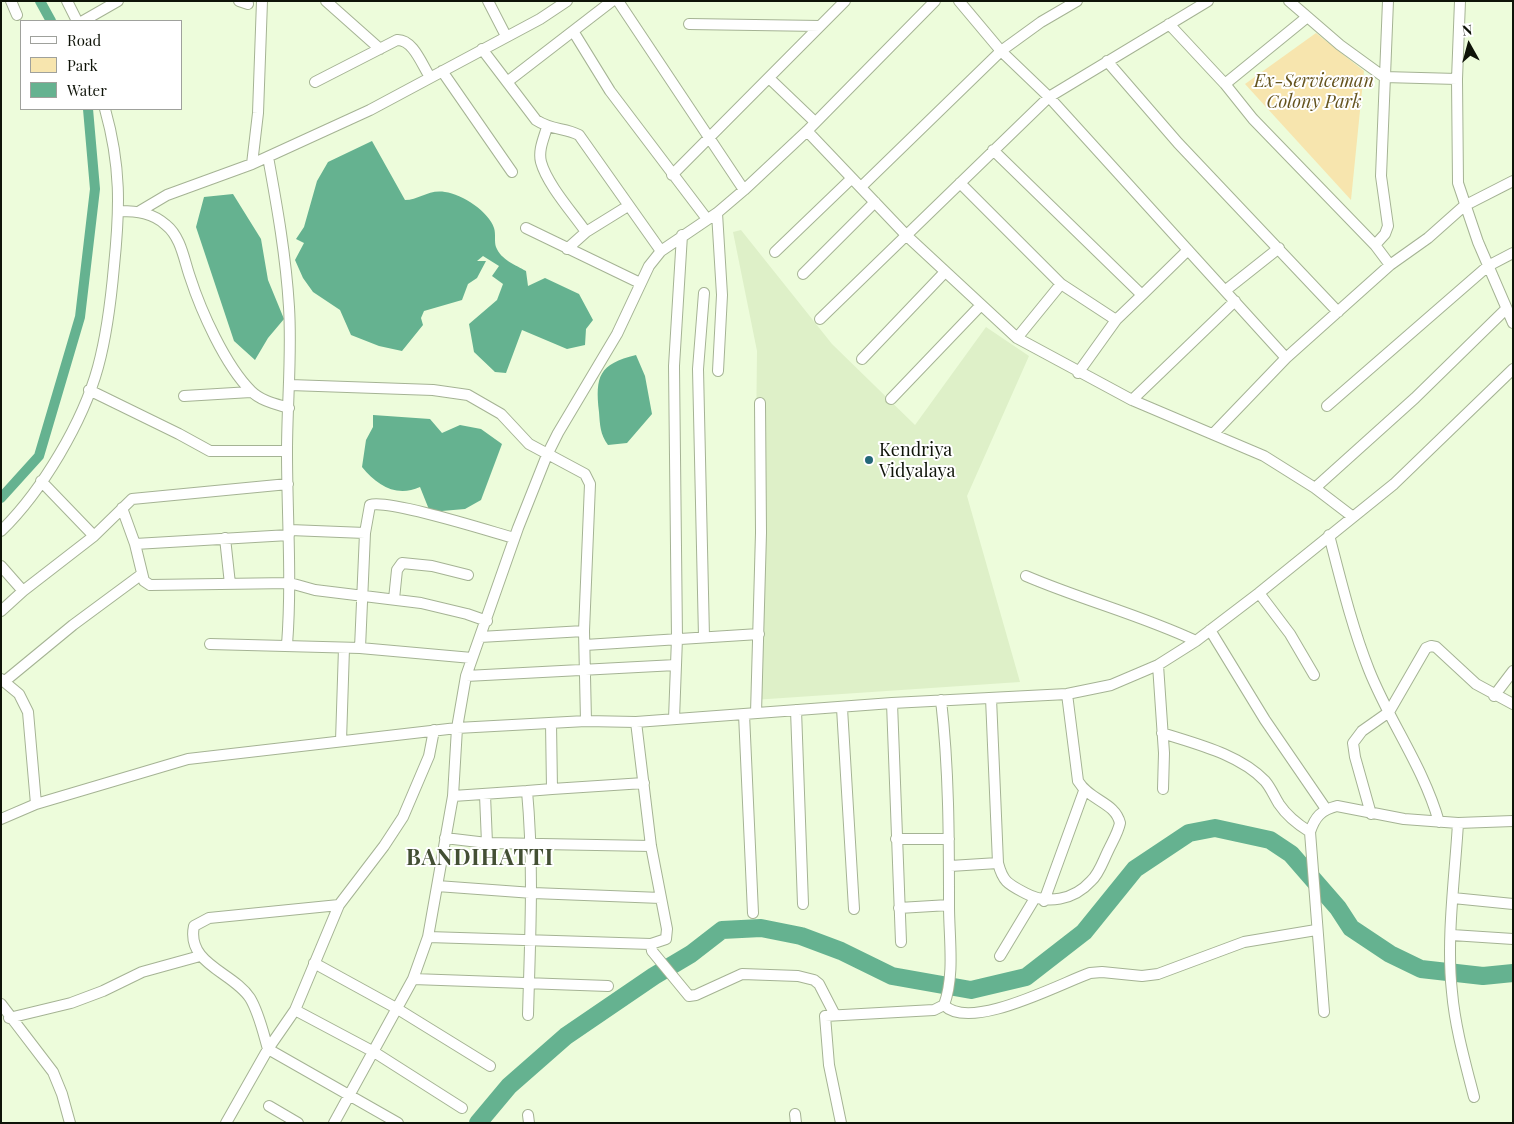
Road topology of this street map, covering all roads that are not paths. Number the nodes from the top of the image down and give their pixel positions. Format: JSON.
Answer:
{"nodes":[{"id":1,"x":11,"y":1,"type":"edge"},
{"id":2,"x":67,"y":1,"type":"edge"},
{"id":3,"x":118,"y":1,"type":"edge"},
{"id":4,"x":262,"y":1,"type":"edge"},
{"id":5,"x":326,"y":1,"type":"edge"},
{"id":6,"x":488,"y":1,"type":"edge"},
{"id":7,"x":567,"y":1,"type":"edge"},
{"id":8,"x":612,"y":1,"type":"edge"},
{"id":9,"x":618,"y":1,"type":"edge"},
{"id":10,"x":845,"y":1,"type":"edge"},
{"id":11,"x":935,"y":1,"type":"edge"},
{"id":12,"x":959,"y":1,"type":"edge"},
{"id":13,"x":1077,"y":1,"type":"edge"},
{"id":14,"x":1208,"y":1,"type":"edge"},
{"id":15,"x":1289,"y":1,"type":"edge"},
{"id":16,"x":1388,"y":1,"type":"edge"},
{"id":17,"x":1460,"y":1,"type":"edge"},
{"id":18,"x":16,"y":16,"type":"dead end"},
{"id":19,"x":1306,"y":18,"type":"junction"},
{"id":20,"x":76,"y":20,"type":"edge"},
{"id":21,"x":85,"y":20,"type":"edge"},
{"id":22,"x":689,"y":24,"type":"dead end"},
{"id":23,"x":1169,"y":24,"type":"junction"},
{"id":24,"x":820,"y":26,"type":"junction"},
{"id":25,"x":573,"y":31,"type":"junction"},
{"id":26,"x":506,"y":36,"type":"junction"},
{"id":27,"x":380,"y":49,"type":"junction"},
{"id":28,"x":482,"y":49,"type":"junction"},
{"id":29,"x":1001,"y":51,"type":"junction"},
{"id":30,"x":1107,"y":61,"type":"junction"},
{"id":31,"x":442,"y":70,"type":"junction"},
{"id":32,"x":430,"y":77,"type":"junction"},
{"id":33,"x":1384,"y":77,"type":"junction"},
{"id":34,"x":769,"y":78,"type":"junction"},
{"id":35,"x":1457,"y":79,"type":"junction"},
{"id":36,"x":315,"y":82,"type":"dead end"},
{"id":37,"x":507,"y":82,"type":"junction"},
{"id":38,"x":1225,"y":84,"type":"junction"},
{"id":39,"x":1049,"y":98,"type":"junction"},
{"id":40,"x":105,"y":110,"type":"edge"},
{"id":41,"x":815,"y":122,"type":"junction"},
{"id":42,"x":547,"y":128,"type":"junction"},
{"id":43,"x":807,"y":131,"type":"junction"},
{"id":44,"x":709,"y":140,"type":"junction"},
{"id":45,"x":993,"y":150,"type":"junction"},
{"id":46,"x":268,"y":157,"type":"junction"},
{"id":47,"x":252,"y":164,"type":"junction"},
{"id":48,"x":512,"y":172,"type":"dead end"},
{"id":49,"x":672,"y":175,"type":"junction"},
{"id":50,"x":851,"y":179,"type":"junction"},
{"id":51,"x":1513,"y":181,"type":"edge"},
{"id":52,"x":960,"y":183,"type":"junction"},
{"id":53,"x":861,"y":186,"type":"junction"},
{"id":54,"x":744,"y":190,"type":"junction"},
{"id":55,"x":875,"y":202,"type":"junction"},
{"id":56,"x":628,"y":206,"type":"junction"},
{"id":57,"x":1464,"y":206,"type":"junction"},
{"id":58,"x":120,"y":211,"type":"junction"},
{"id":59,"x":140,"y":211,"type":"junction"},
{"id":60,"x":718,"y":214,"type":"junction"},
{"id":61,"x":707,"y":220,"type":"junction"},
{"id":62,"x":526,"y":228,"type":"dead end"},
{"id":63,"x":586,"y":232,"type":"junction"},
{"id":64,"x":682,"y":236,"type":"junction"},
{"id":65,"x":907,"y":236,"type":"junction"},
{"id":66,"x":1375,"y":245,"type":"junction"},
{"id":67,"x":1279,"y":248,"type":"junction"},
{"id":68,"x":567,"y":249,"type":"junction"},
{"id":69,"x":1188,"y":250,"type":"junction"},
{"id":70,"x":661,"y":251,"type":"junction"},
{"id":71,"x":776,"y":252,"type":"dead end"},
{"id":72,"x":1513,"y":253,"type":"edge"},
{"id":73,"x":1390,"y":264,"type":"junction"},
{"id":74,"x":1488,"y":266,"type":"junction"},
{"id":75,"x":945,"y":272,"type":"junction"},
{"id":76,"x":803,"y":274,"type":"dead end"},
{"id":77,"x":640,"y":283,"type":"junction"},
{"id":78,"x":1062,"y":284,"type":"junction"},
{"id":79,"x":1226,"y":290,"type":"junction"},
{"id":80,"x":704,"y":293,"type":"dead end"},
{"id":81,"x":1142,"y":295,"type":"junction"},
{"id":82,"x":1235,"y":301,"type":"junction"},
{"id":83,"x":980,"y":306,"type":"junction"},
{"id":84,"x":1506,"y":309,"type":"junction"},
{"id":85,"x":1338,"y":312,"type":"junction"},
{"id":86,"x":820,"y":319,"type":"dead end"},
{"id":87,"x":1116,"y":320,"type":"junction"},
{"id":88,"x":1513,"y":323,"type":"edge"},
{"id":89,"x":1017,"y":338,"type":"junction"},
{"id":90,"x":1286,"y":358,"type":"junction"},
{"id":91,"x":862,"y":359,"type":"dead end"},
{"id":92,"x":1513,"y":369,"type":"edge"},
{"id":93,"x":718,"y":371,"type":"dead end"},
{"id":94,"x":1078,"y":372,"type":"junction"},
{"id":95,"x":290,"y":385,"type":"junction"},
{"id":96,"x":89,"y":390,"type":"junction"},
{"id":97,"x":251,"y":392,"type":"junction"},
{"id":98,"x":184,"y":396,"type":"dead end"},
{"id":99,"x":891,"y":400,"type":"dead end"},
{"id":100,"x":1132,"y":400,"type":"junction"},
{"id":101,"x":760,"y":403,"type":"dead end"},
{"id":102,"x":1327,"y":406,"type":"dead end"},
{"id":103,"x":289,"y":408,"type":"junction"},
{"id":104,"x":1213,"y":434,"type":"junction"},
{"id":105,"x":287,"y":451,"type":"junction"},
{"id":106,"x":547,"y":455,"type":"junction"},
{"id":107,"x":41,"y":481,"type":"junction"},
{"id":108,"x":288,"y":484,"type":"junction"},
{"id":109,"x":1315,"y":488,"type":"junction"},
{"id":110,"x":122,"y":508,"type":"junction"},
{"id":111,"x":1353,"y":517,"type":"junction"},
{"id":112,"x":1,"y":531,"type":"edge"},
{"id":113,"x":290,"y":533,"type":"junction"},
{"id":114,"x":365,"y":533,"type":"junction"},
{"id":115,"x":1329,"y":535,"type":"junction"},
{"id":116,"x":94,"y":536,"type":"junction"},
{"id":117,"x":225,"y":538,"type":"junction"},
{"id":118,"x":514,"y":538,"type":"junction"},
{"id":119,"x":135,"y":544,"type":"junction"},
{"id":120,"x":1,"y":566,"type":"edge"},
{"id":121,"x":142,"y":574,"type":"junction"},
{"id":122,"x":468,"y":575,"type":"dead end"},
{"id":123,"x":1026,"y":576,"type":"dead end"},
{"id":124,"x":290,"y":583,"type":"junction"},
{"id":125,"x":230,"y":584,"type":"junction"},
{"id":126,"x":23,"y":590,"type":"junction"},
{"id":127,"x":1259,"y":593,"type":"junction"},
{"id":128,"x":361,"y":597,"type":"junction"},
{"id":129,"x":394,"y":599,"type":"junction"},
{"id":130,"x":1,"y":611,"type":"edge"},
{"id":131,"x":487,"y":621,"type":"junction"},
{"id":132,"x":584,"y":630,"type":"junction"},
{"id":133,"x":1210,"y":630,"type":"junction"},
{"id":134,"x":759,"y":634,"type":"junction"},
{"id":135,"x":480,"y":637,"type":"junction"},
{"id":136,"x":704,"y":637,"type":"junction"},
{"id":137,"x":677,"y":638,"type":"junction"},
{"id":138,"x":1196,"y":641,"type":"junction"},
{"id":139,"x":210,"y":644,"type":"dead end"},
{"id":140,"x":287,"y":645,"type":"junction"},
{"id":141,"x":585,"y":645,"type":"junction"},
{"id":142,"x":344,"y":648,"type":"junction"},
{"id":143,"x":360,"y":648,"type":"junction"},
{"id":144,"x":472,"y":658,"type":"junction"},
{"id":145,"x":676,"y":665,"type":"junction"},
{"id":146,"x":1158,"y":665,"type":"junction"},
{"id":147,"x":586,"y":670,"type":"junction"},
{"id":148,"x":1513,"y":671,"type":"edge"},
{"id":149,"x":1314,"y":675,"type":"dead end"},
{"id":150,"x":466,"y":676,"type":"junction"},
{"id":151,"x":3,"y":680,"type":"edge"},
{"id":152,"x":1067,"y":694,"type":"junction"},
{"id":153,"x":1494,"y":696,"type":"junction"},
{"id":154,"x":991,"y":698,"type":"junction"},
{"id":155,"x":942,"y":700,"type":"junction"},
{"id":156,"x":892,"y":703,"type":"junction"},
{"id":157,"x":1513,"y":704,"type":"edge"},
{"id":158,"x":842,"y":708,"type":"junction"},
{"id":159,"x":796,"y":710,"type":"junction"},
{"id":160,"x":1389,"y":712,"type":"junction"},
{"id":161,"x":756,"y":713,"type":"junction"},
{"id":162,"x":744,"y":714,"type":"junction"},
{"id":163,"x":674,"y":719,"type":"junction"},
{"id":164,"x":586,"y":721,"type":"junction"},
{"id":165,"x":636,"y":722,"type":"junction"},
{"id":166,"x":551,"y":723,"type":"junction"},
{"id":167,"x":457,"y":728,"type":"junction"},
{"id":168,"x":434,"y":730,"type":"junction"},
{"id":169,"x":1162,"y":733,"type":"junction"},
{"id":170,"x":341,"y":741,"type":"junction"},
{"id":171,"x":644,"y":783,"type":"junction"},
{"id":172,"x":552,"y":789,"type":"junction"},
{"id":173,"x":1163,"y":789,"type":"dead end"},
{"id":174,"x":527,"y":791,"type":"junction"},
{"id":175,"x":1084,"y":791,"type":"junction"},
{"id":176,"x":485,"y":795,"type":"junction"},
{"id":177,"x":453,"y":796,"type":"junction"},
{"id":178,"x":36,"y":804,"type":"junction"},
{"id":179,"x":1326,"y":808,"type":"junction"},
{"id":180,"x":1372,"y":814,"type":"junction"},
{"id":181,"x":1,"y":819,"type":"edge"},
{"id":182,"x":1513,"y":821,"type":"edge"},
{"id":183,"x":1439,"y":822,"type":"junction"},
{"id":184,"x":1458,"y":823,"type":"junction"},
{"id":185,"x":1310,"y":832,"type":"junction"},
{"id":186,"x":445,"y":838,"type":"junction"},
{"id":187,"x":896,"y":839,"type":"junction"},
{"id":188,"x":949,"y":839,"type":"junction"},
{"id":189,"x":487,"y":843,"type":"junction"},
{"id":190,"x":532,"y":844,"type":"junction"},
{"id":191,"x":651,"y":846,"type":"junction"},
{"id":192,"x":998,"y":863,"type":"junction"},
{"id":193,"x":950,"y":866,"type":"junction"},
{"id":194,"x":437,"y":886,"type":"junction"},
{"id":195,"x":533,"y":893,"type":"junction"},
{"id":196,"x":661,"y":898,"type":"junction"},
{"id":197,"x":1453,"y":898,"type":"junction"},
{"id":198,"x":1040,"y":900,"type":"junction"},
{"id":199,"x":803,"y":904,"type":"dead end"},
{"id":200,"x":1513,"y":904,"type":"edge"},
{"id":201,"x":339,"y":905,"type":"junction"},
{"id":202,"x":949,"y":906,"type":"junction"},
{"id":203,"x":900,"y":908,"type":"junction"},
{"id":204,"x":854,"y":909,"type":"dead end"},
{"id":205,"x":754,"y":913,"type":"dead end"},
{"id":206,"x":1316,"y":930,"type":"junction"},
{"id":207,"x":1452,"y":935,"type":"junction"},
{"id":208,"x":428,"y":937,"type":"junction"},
{"id":209,"x":1513,"y":939,"type":"edge"},
{"id":210,"x":531,"y":942,"type":"junction"},
{"id":211,"x":901,"y":942,"type":"dead end"},
{"id":212,"x":651,"y":948,"type":"junction"},
{"id":213,"x":200,"y":956,"type":"junction"},
{"id":214,"x":1000,"y":956,"type":"dead end"},
{"id":215,"x":314,"y":963,"type":"junction"},
{"id":216,"x":413,"y":979,"type":"junction"},
{"id":217,"x":529,"y":983,"type":"junction"},
{"id":218,"x":608,"y":986,"type":"dead end"},
{"id":219,"x":945,"y":1001,"type":"junction"},
{"id":220,"x":1,"y":1004,"type":"edge"},
{"id":221,"x":396,"y":1008,"type":"junction"},
{"id":222,"x":295,"y":1010,"type":"junction"},
{"id":223,"x":1324,"y":1012,"type":"dead end"},
{"id":224,"x":528,"y":1015,"type":"dead end"},
{"id":225,"x":835,"y":1015,"type":"junction"},
{"id":226,"x":9,"y":1018,"type":"junction"},
{"id":227,"x":268,"y":1049,"type":"junction"},
{"id":228,"x":374,"y":1052,"type":"junction"},
{"id":229,"x":490,"y":1066,"type":"dead end"},
{"id":230,"x":348,"y":1096,"type":"junction"},
{"id":231,"x":1474,"y":1097,"type":"dead end"},
{"id":232,"x":269,"y":1106,"type":"dead end"},
{"id":233,"x":462,"y":1108,"type":"dead end"},
{"id":234,"x":70,"y":1123,"type":"edge"},
{"id":235,"x":226,"y":1123,"type":"edge"},
{"id":236,"x":298,"y":1123,"type":"edge"},
{"id":237,"x":334,"y":1123,"type":"edge"},
{"id":238,"x":398,"y":1123,"type":"edge"},
{"id":239,"x":841,"y":1123,"type":"edge"}],
"edges":[{"from":1,"to":18,"type":"street"},
{"from":2,"to":20,"type":"street"},
{"from":3,"to":21,"type":"street"},
{"from":4,"to":47,"type":"street"},
{"from":5,"to":27,"type":"street"},
{"from":6,"to":26,"type":"street"},
{"from":7,"to":26,"type":"street"},
{"from":8,"to":25,"type":"street"},
{"from":9,"to":44,"type":"street"},
{"from":10,"to":24,"type":"street"},
{"from":11,"to":41,"type":"street"},
{"from":12,"to":29,"type":"street"},
{"from":13,"to":29,"type":"street"},
{"from":14,"to":23,"type":"street"},
{"from":15,"to":19,"type":"street"},
{"from":16,"to":33,"type":"street"},
{"from":17,"to":35,"type":"street"},
{"from":19,"to":33,"type":"street"},
{"from":19,"to":38,"type":"street"},
{"from":22,"to":24,"type":"street"},
{"from":23,"to":30,"type":"street"},
{"from":23,"to":38,"type":"street"},
{"from":24,"to":34,"type":"street"},
{"from":25,"to":37,"type":"street"},
{"from":25,"to":49,"type":"street"},
{"from":26,"to":28,"type":"street"},
{"from":27,"to":32,"type":"street"},
{"from":27,"to":36,"type":"street"},
{"from":28,"to":31,"type":"street"},
{"from":28,"to":37,"type":"street"},
{"from":29,"to":39,"type":"street"},
{"from":29,"to":53,"type":"street"},
{"from":30,"to":39,"type":"street"},
{"from":30,"to":67,"type":"street"},
{"from":31,"to":32,"type":"street"},
{"from":31,"to":48,"type":"street"},
{"from":32,"to":46,"type":"street"},
{"from":33,"to":35,"type":"street"},
{"from":33,"to":66,"type":"street"},
{"from":34,"to":41,"type":"street"},
{"from":34,"to":44,"type":"street"},
{"from":35,"to":57,"type":"street"},
{"from":37,"to":42,"type":"street"},
{"from":38,"to":66,"type":"street"},
{"from":39,"to":45,"type":"street"},
{"from":39,"to":69,"type":"street"},
{"from":40,"to":58,"type":"street"},
{"from":41,"to":43,"type":"street"},
{"from":42,"to":56,"type":"street"},
{"from":42,"to":63,"type":"street"},
{"from":43,"to":50,"type":"street"},
{"from":43,"to":54,"type":"street"},
{"from":44,"to":49,"type":"street"},
{"from":44,"to":54,"type":"street"},
{"from":45,"to":52,"type":"street"},
{"from":45,"to":81,"type":"street"},
{"from":46,"to":47,"type":"street"},
{"from":46,"to":95,"type":"street"},
{"from":47,"to":59,"type":"street"},
{"from":49,"to":61,"type":"street"},
{"from":50,"to":53,"type":"street"},
{"from":50,"to":71,"type":"street"},
{"from":51,"to":57,"type":"street"},
{"from":52,"to":65,"type":"street"},
{"from":52,"to":78,"type":"street"},
{"from":53,"to":55,"type":"street"},
{"from":54,"to":60,"type":"street"},
{"from":55,"to":65,"type":"street"},
{"from":55,"to":76,"type":"street"},
{"from":56,"to":63,"type":"street"},
{"from":56,"to":70,"type":"street"},
{"from":57,"to":73,"type":"street"},
{"from":57,"to":74,"type":"street"},
{"from":58,"to":59,"type":"street"},
{"from":58,"to":96,"type":"street"},
{"from":59,"to":97,"type":"street"},
{"from":60,"to":61,"type":"street"},
{"from":60,"to":93,"type":"street"},
{"from":61,"to":64,"type":"street"},
{"from":62,"to":68,"type":"street"},
{"from":63,"to":68,"type":"street"},
{"from":64,"to":70,"type":"street"},
{"from":64,"to":137,"type":"street"},
{"from":65,"to":75,"type":"street"},
{"from":65,"to":86,"type":"street"},
{"from":66,"to":73,"type":"street"},
{"from":67,"to":79,"type":"street"},
{"from":67,"to":85,"type":"street"},
{"from":68,"to":77,"type":"street"},
{"from":69,"to":79,"type":"street"},
{"from":69,"to":81,"type":"street"},
{"from":70,"to":77,"type":"street"},
{"from":72,"to":74,"type":"street"},
{"from":73,"to":85,"type":"street"},
{"from":74,"to":84,"type":"street"},
{"from":74,"to":102,"type":"street"},
{"from":75,"to":83,"type":"street"},
{"from":75,"to":91,"type":"street"},
{"from":77,"to":106,"type":"street"},
{"from":78,"to":87,"type":"street"},
{"from":78,"to":89,"type":"street"},
{"from":79,"to":82,"type":"street"},
{"from":80,"to":136,"type":"street"},
{"from":81,"to":87,"type":"street"},
{"from":82,"to":90,"type":"street"},
{"from":82,"to":100,"type":"street"},
{"from":83,"to":89,"type":"street"},
{"from":83,"to":99,"type":"street"},
{"from":84,"to":88,"type":"street"},
{"from":84,"to":109,"type":"street"},
{"from":85,"to":90,"type":"street"},
{"from":87,"to":94,"type":"street"},
{"from":89,"to":94,"type":"street"},
{"from":90,"to":104,"type":"street"},
{"from":92,"to":111,"type":"street"},
{"from":94,"to":100,"type":"street"},
{"from":95,"to":103,"type":"street"},
{"from":95,"to":106,"type":"street"},
{"from":96,"to":105,"type":"street"},
{"from":96,"to":107,"type":"street"},
{"from":97,"to":98,"type":"street"},
{"from":97,"to":103,"type":"street"},
{"from":100,"to":104,"type":"street"},
{"from":101,"to":134,"type":"street"},
{"from":103,"to":105,"type":"street"},
{"from":104,"to":109,"type":"street"},
{"from":105,"to":108,"type":"street"},
{"from":106,"to":118,"type":"street"},
{"from":106,"to":132,"type":"street"},
{"from":107,"to":112,"type":"street"},
{"from":107,"to":116,"type":"street"},
{"from":108,"to":110,"type":"street"},
{"from":108,"to":113,"type":"street"},
{"from":109,"to":111,"type":"street"},
{"from":110,"to":116,"type":"street"},
{"from":110,"to":119,"type":"street"},
{"from":111,"to":115,"type":"street"},
{"from":113,"to":114,"type":"street"},
{"from":113,"to":117,"type":"street"},
{"from":113,"to":124,"type":"street"},
{"from":114,"to":118,"type":"street"},
{"from":114,"to":128,"type":"street"},
{"from":115,"to":127,"type":"street"},
{"from":115,"to":160,"type":"street"},
{"from":116,"to":126,"type":"street"},
{"from":117,"to":119,"type":"street"},
{"from":117,"to":125,"type":"street"},
{"from":118,"to":131,"type":"street"},
{"from":119,"to":121,"type":"street"},
{"from":120,"to":126,"type":"street"},
{"from":121,"to":125,"type":"street"},
{"from":121,"to":151,"type":"street"},
{"from":122,"to":129,"type":"street"},
{"from":123,"to":138,"type":"street"},
{"from":124,"to":125,"type":"street"},
{"from":124,"to":128,"type":"street"},
{"from":124,"to":140,"type":"street"},
{"from":126,"to":130,"type":"street"},
{"from":127,"to":133,"type":"street"},
{"from":127,"to":149,"type":"street"},
{"from":128,"to":129,"type":"street"},
{"from":128,"to":143,"type":"street"},
{"from":129,"to":131,"type":"street"},
{"from":131,"to":135,"type":"street"},
{"from":132,"to":135,"type":"street"},
{"from":132,"to":141,"type":"street"},
{"from":133,"to":138,"type":"street"},
{"from":133,"to":179,"type":"street"},
{"from":134,"to":136,"type":"street"},
{"from":134,"to":161,"type":"street"},
{"from":135,"to":144,"type":"street"},
{"from":136,"to":137,"type":"street"},
{"from":137,"to":141,"type":"street"},
{"from":137,"to":145,"type":"street"},
{"from":138,"to":146,"type":"street"},
{"from":139,"to":140,"type":"street"},
{"from":140,"to":142,"type":"street"},
{"from":141,"to":147,"type":"street"},
{"from":142,"to":143,"type":"street"},
{"from":142,"to":170,"type":"street"},
{"from":143,"to":144,"type":"street"},
{"from":144,"to":150,"type":"street"},
{"from":145,"to":147,"type":"street"},
{"from":145,"to":163,"type":"street"},
{"from":146,"to":152,"type":"street"},
{"from":146,"to":169,"type":"street"},
{"from":147,"to":150,"type":"street"},
{"from":147,"to":164,"type":"street"},
{"from":148,"to":153,"type":"street"},
{"from":150,"to":167,"type":"street"},
{"from":151,"to":178,"type":"street"},
{"from":152,"to":154,"type":"street"},
{"from":152,"to":175,"type":"street"},
{"from":153,"to":157,"type":"street"},
{"from":153,"to":160,"type":"street"},
{"from":154,"to":155,"type":"street"},
{"from":154,"to":192,"type":"street"},
{"from":155,"to":156,"type":"street"},
{"from":155,"to":188,"type":"street"},
{"from":156,"to":158,"type":"street"},
{"from":156,"to":187,"type":"street"},
{"from":158,"to":159,"type":"street"},
{"from":158,"to":204,"type":"street"},
{"from":159,"to":161,"type":"street"},
{"from":159,"to":199,"type":"street"},
{"from":160,"to":180,"type":"street"},
{"from":160,"to":183,"type":"street"},
{"from":161,"to":162,"type":"street"},
{"from":162,"to":163,"type":"street"},
{"from":162,"to":205,"type":"street"},
{"from":163,"to":165,"type":"street"},
{"from":164,"to":165,"type":"street"},
{"from":164,"to":166,"type":"street"},
{"from":165,"to":171,"type":"street"},
{"from":166,"to":167,"type":"street"},
{"from":166,"to":172,"type":"street"},
{"from":167,"to":168,"type":"street"},
{"from":167,"to":177,"type":"street"},
{"from":168,"to":170,"type":"street"},
{"from":168,"to":201,"type":"street"},
{"from":169,"to":173,"type":"street"},
{"from":169,"to":185,"type":"street"},
{"from":170,"to":178,"type":"street"},
{"from":171,"to":172,"type":"street"},
{"from":171,"to":191,"type":"street"},
{"from":172,"to":174,"type":"street"},
{"from":174,"to":176,"type":"street"},
{"from":174,"to":190,"type":"street"},
{"from":175,"to":198,"type":"street"},
{"from":175,"to":198,"type":"street"},
{"from":176,"to":177,"type":"street"},
{"from":176,"to":189,"type":"street"},
{"from":177,"to":186,"type":"street"},
{"from":178,"to":181,"type":"street"},
{"from":179,"to":180,"type":"street"},
{"from":179,"to":185,"type":"street"},
{"from":180,"to":183,"type":"street"},
{"from":182,"to":184,"type":"street"},
{"from":183,"to":184,"type":"street"},
{"from":184,"to":197,"type":"street"},
{"from":185,"to":206,"type":"street"},
{"from":186,"to":189,"type":"street"},
{"from":186,"to":194,"type":"street"},
{"from":187,"to":188,"type":"street"},
{"from":187,"to":203,"type":"street"},
{"from":188,"to":193,"type":"street"},
{"from":189,"to":190,"type":"street"},
{"from":190,"to":191,"type":"street"},
{"from":190,"to":195,"type":"street"},
{"from":191,"to":196,"type":"street"},
{"from":192,"to":193,"type":"street"},
{"from":192,"to":198,"type":"street"},
{"from":193,"to":202,"type":"street"},
{"from":194,"to":195,"type":"street"},
{"from":194,"to":208,"type":"street"},
{"from":195,"to":196,"type":"street"},
{"from":195,"to":210,"type":"street"},
{"from":196,"to":212,"type":"street"},
{"from":197,"to":200,"type":"street"},
{"from":197,"to":207,"type":"street"},
{"from":198,"to":214,"type":"street"},
{"from":201,"to":213,"type":"street"},
{"from":201,"to":215,"type":"street"},
{"from":202,"to":203,"type":"street"},
{"from":202,"to":219,"type":"street"},
{"from":203,"to":211,"type":"street"},
{"from":206,"to":219,"type":"street"},
{"from":206,"to":223,"type":"street"},
{"from":207,"to":209,"type":"street"},
{"from":207,"to":231,"type":"street"},
{"from":208,"to":210,"type":"street"},
{"from":208,"to":216,"type":"street"},
{"from":210,"to":212,"type":"street"},
{"from":210,"to":217,"type":"street"},
{"from":212,"to":225,"type":"street"},
{"from":213,"to":226,"type":"street"},
{"from":213,"to":227,"type":"street"},
{"from":215,"to":221,"type":"street"},
{"from":215,"to":222,"type":"street"},
{"from":216,"to":217,"type":"street"},
{"from":216,"to":221,"type":"street"},
{"from":217,"to":218,"type":"street"},
{"from":217,"to":224,"type":"street"},
{"from":219,"to":225,"type":"street"},
{"from":220,"to":226,"type":"street"},
{"from":221,"to":228,"type":"street"},
{"from":221,"to":229,"type":"street"},
{"from":222,"to":227,"type":"street"},
{"from":222,"to":228,"type":"street"},
{"from":225,"to":239,"type":"street"},
{"from":226,"to":234,"type":"street"},
{"from":227,"to":230,"type":"street"},
{"from":227,"to":235,"type":"street"},
{"from":228,"to":230,"type":"street"},
{"from":228,"to":233,"type":"street"},
{"from":230,"to":237,"type":"street"},
{"from":230,"to":238,"type":"street"},
{"from":232,"to":236,"type":"street"}]}
